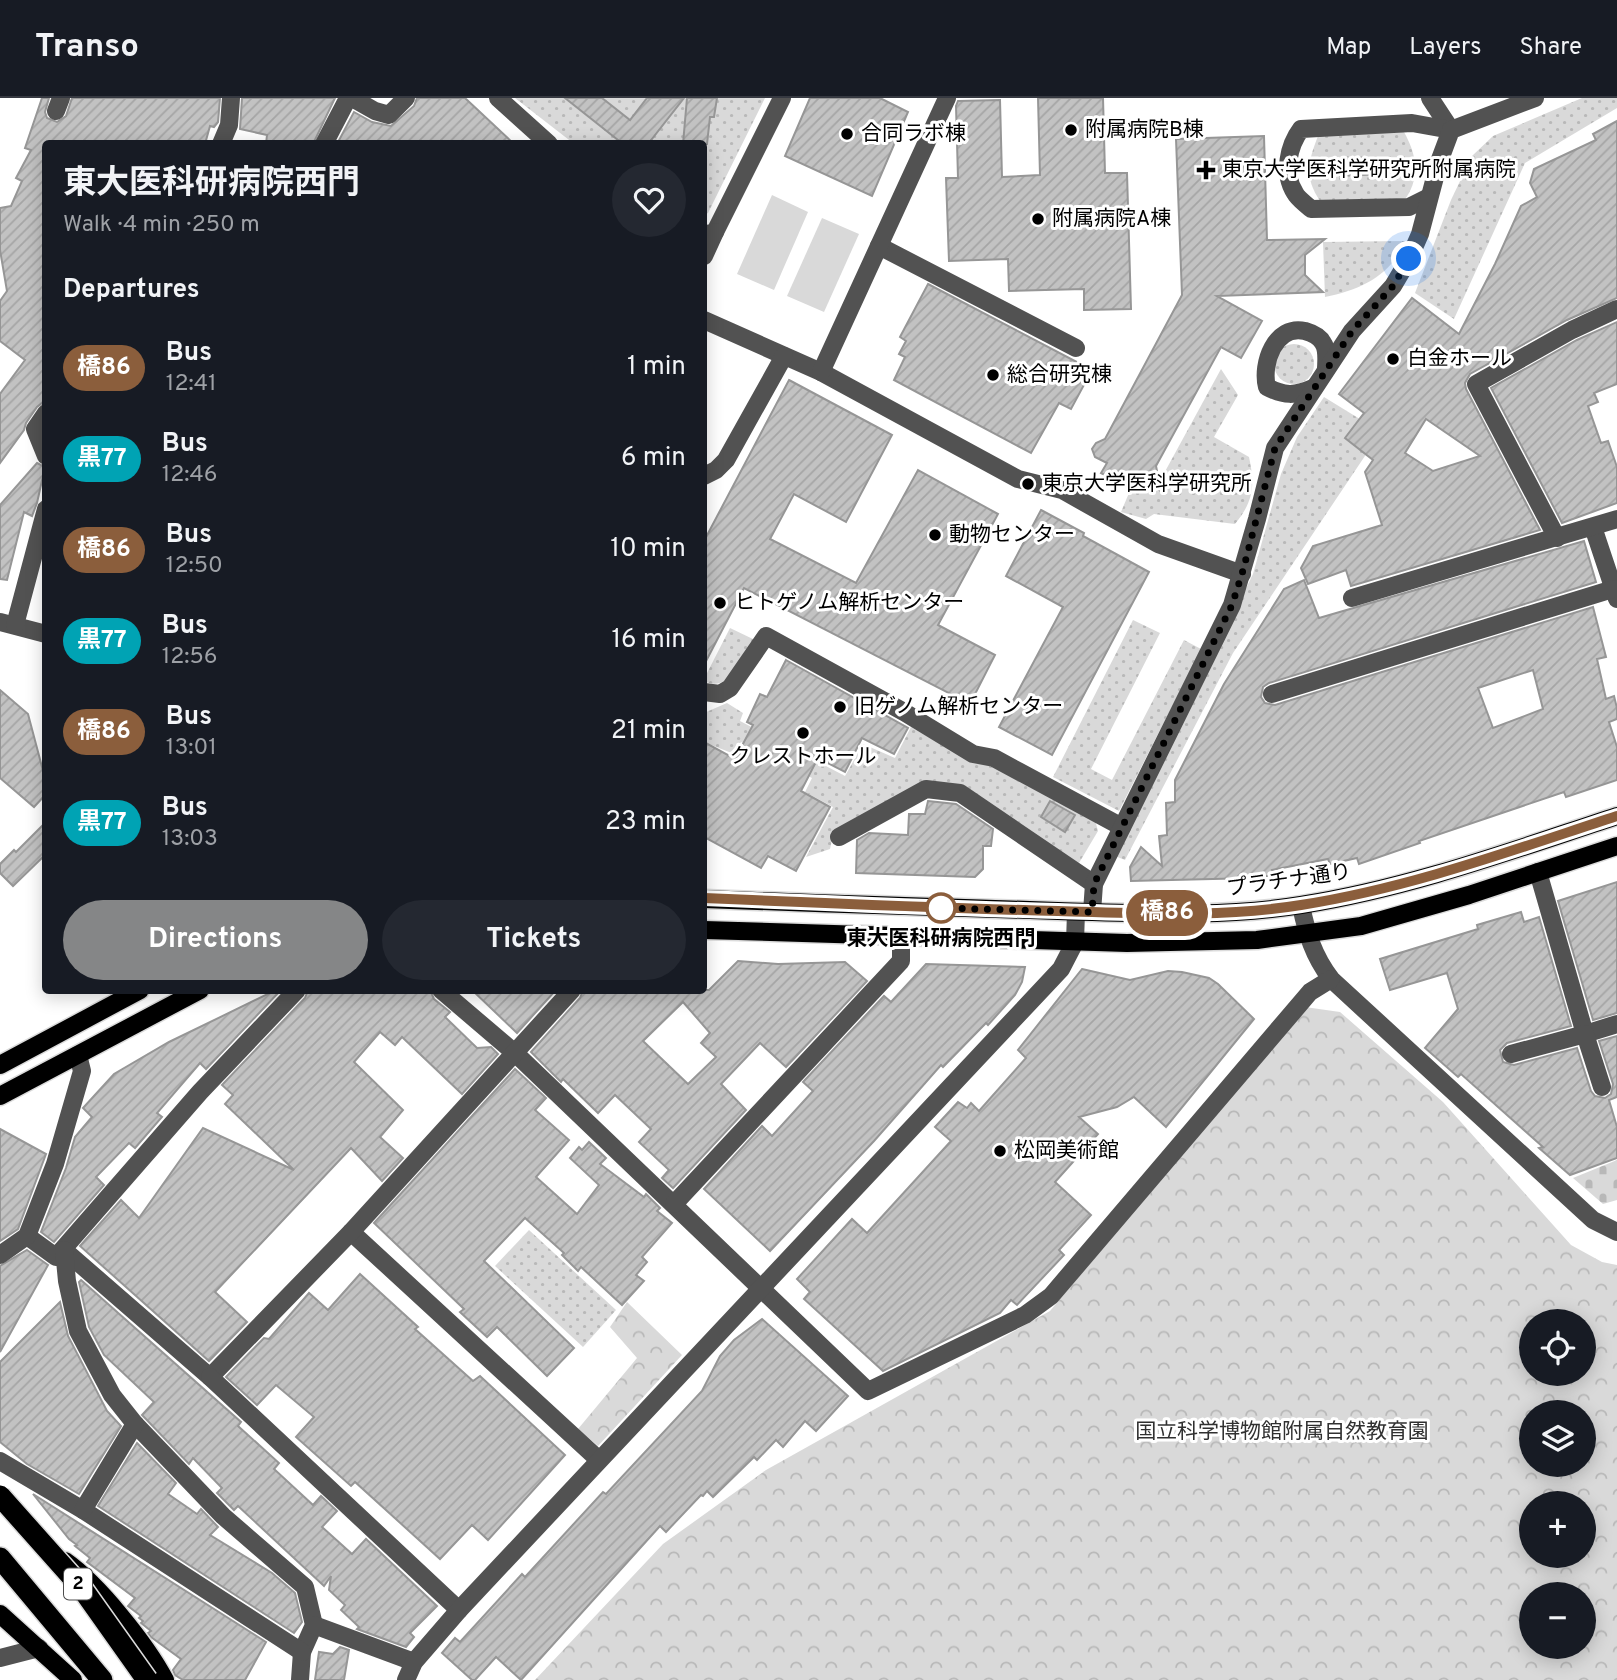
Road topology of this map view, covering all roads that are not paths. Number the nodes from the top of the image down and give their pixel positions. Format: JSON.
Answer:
{"nodes":[{"id":1,"x":232,"y":98,"type":"edge"},
{"id":2,"x":350,"y":98,"type":"edge"},
{"id":3,"x":406,"y":98,"type":"edge"},
{"id":4,"x":498,"y":98,"type":"edge"},
{"id":5,"x":782,"y":98,"type":"edge"},
{"id":6,"x":947,"y":98,"type":"edge"},
{"id":7,"x":1430,"y":98,"type":"edge"},
{"id":8,"x":1535,"y":98,"type":"edge"},
{"id":9,"x":1451,"y":130,"type":"junction"},
{"id":10,"x":223,"y":140,"type":"edge"},
{"id":11,"x":326,"y":140,"type":"edge"},
{"id":12,"x":545,"y":140,"type":"edge"},
{"id":13,"x":1429,"y":197,"type":"junction"},
{"id":14,"x":709,"y":234,"type":"edge"},
{"id":15,"x":879,"y":246,"type":"junction"},
{"id":16,"x":1617,"y":309,"type":"edge"},
{"id":17,"x":707,"y":321,"type":"edge"},
{"id":18,"x":1076,"y":348,"type":"dead end"},
{"id":19,"x":784,"y":356,"type":"junction"},
{"id":20,"x":1325,"y":370,"type":"junction"},
{"id":21,"x":821,"y":372,"type":"junction"},
{"id":22,"x":1313,"y":388,"type":"junction"},
{"id":23,"x":42,"y":419,"type":"edge"},
{"id":24,"x":42,"y":446,"type":"edge"},
{"id":25,"x":707,"y":474,"type":"edge"},
{"id":26,"x":1617,"y":519,"type":"edge"},
{"id":27,"x":42,"y":521,"type":"edge"},
{"id":28,"x":1593,"y":527,"type":"junction"},
{"id":29,"x":1557,"y":538,"type":"junction"},
{"id":30,"x":1242,"y":574,"type":"junction"},
{"id":31,"x":1615,"y":594,"type":"edge"},
{"id":32,"x":1352,"y":598,"type":"dead end"},
{"id":33,"x":7,"y":623,"type":"edge"},
{"id":34,"x":42,"y":633,"type":"edge"},
{"id":35,"x":707,"y":692,"type":"edge"},
{"id":36,"x":1272,"y":694,"type":"dead end"},
{"id":37,"x":1617,"y":816,"type":"edge"},
{"id":38,"x":1122,"y":827,"type":"junction"},
{"id":39,"x":839,"y":837,"type":"dead end"},
{"id":40,"x":1617,"y":846,"type":"edge"},
{"id":41,"x":1538,"y":872,"type":"junction"},
{"id":42,"x":1094,"y":884,"type":"junction"},
{"id":43,"x":707,"y":898,"type":"edge"},
{"id":44,"x":1300,"y":905,"type":"junction"},
{"id":45,"x":1084,"y":912,"type":"junction"},
{"id":46,"x":707,"y":930,"type":"edge"},
{"id":47,"x":1307,"y":934,"type":"junction"},
{"id":48,"x":901,"y":938,"type":"junction"},
{"id":49,"x":1075,"y":942,"type":"junction"},
{"id":50,"x":1331,"y":979,"type":"junction"},
{"id":51,"x":133,"y":994,"type":"edge"},
{"id":52,"x":192,"y":994,"type":"edge"},
{"id":53,"x":293,"y":994,"type":"edge"},
{"id":54,"x":446,"y":994,"type":"edge"},
{"id":55,"x":568,"y":994,"type":"edge"},
{"id":56,"x":1617,"y":1024,"type":"edge"},
{"id":57,"x":1585,"y":1034,"type":"junction"},
{"id":58,"x":516,"y":1054,"type":"junction"},
{"id":59,"x":1511,"y":1054,"type":"dead end"},
{"id":60,"x":78,"y":1055,"type":"junction"},
{"id":61,"x":0,"y":1065,"type":"edge"},
{"id":62,"x":1602,"y":1087,"type":"dead end"},
{"id":63,"x":0,"y":1096,"type":"edge"},
{"id":64,"x":674,"y":1204,"type":"junction"},
{"id":65,"x":351,"y":1231,"type":"junction"},
{"id":66,"x":1617,"y":1232,"type":"edge"},
{"id":67,"x":27,"y":1236,"type":"junction"},
{"id":68,"x":64,"y":1250,"type":"junction"},
{"id":69,"x":0,"y":1255,"type":"edge"},
{"id":70,"x":761,"y":1288,"type":"junction"},
{"id":71,"x":210,"y":1377,"type":"junction"},
{"id":72,"x":135,"y":1424,"type":"junction"},
{"id":73,"x":599,"y":1460,"type":"junction"},
{"id":74,"x":0,"y":1461,"type":"edge"},
{"id":75,"x":0,"y":1496,"type":"edge"},
{"id":76,"x":83,"y":1510,"type":"junction"},
{"id":77,"x":0,"y":1513,"type":"edge"},
{"id":78,"x":0,"y":1558,"type":"edge"},
{"id":79,"x":459,"y":1610,"type":"junction"},
{"id":80,"x":0,"y":1614,"type":"edge"},
{"id":81,"x":314,"y":1625,"type":"junction"},
{"id":82,"x":39,"y":1648,"type":"junction"},
{"id":83,"x":302,"y":1652,"type":"junction"},
{"id":84,"x":0,"y":1658,"type":"edge"},
{"id":85,"x":414,"y":1662,"type":"junction"},
{"id":86,"x":64,"y":1677,"type":"edge"},
{"id":87,"x":102,"y":1680,"type":"edge"},
{"id":88,"x":147,"y":1680,"type":"edge"},
{"id":89,"x":165,"y":1680,"type":"edge"},
{"id":90,"x":300,"y":1680,"type":"edge"},
{"id":91,"x":406,"y":1680,"type":"edge"}],
"edges":[{"from":1,"to":10,"type":"street"},
{"from":2,"to":3,"type":"street"},
{"from":2,"to":11,"type":"street"},
{"from":4,"to":12,"type":"street"},
{"from":5,"to":14,"type":"street"},
{"from":6,"to":15,"type":"street"},
{"from":7,"to":9,"type":"street"},
{"from":8,"to":9,"type":"street"},
{"from":9,"to":13,"type":"street"},
{"from":9,"to":13,"type":"street"},
{"from":13,"to":20,"type":"street"},
{"from":15,"to":18,"type":"street"},
{"from":15,"to":21,"type":"street"},
{"from":16,"to":29,"type":"street"},
{"from":17,"to":19,"type":"street"},
{"from":19,"to":21,"type":"street"},
{"from":19,"to":25,"type":"street"},
{"from":20,"to":22,"type":"street"},
{"from":20,"to":22,"type":"street"},
{"from":21,"to":30,"type":"street"},
{"from":22,"to":30,"type":"street"},
{"from":23,"to":24,"type":"street"},
{"from":26,"to":28,"type":"street"},
{"from":27,"to":33,"type":"street"},
{"from":28,"to":29,"type":"street"},
{"from":28,"to":31,"type":"street"},
{"from":29,"to":32,"type":"street"},
{"from":30,"to":38,"type":"street"},
{"from":31,"to":36,"type":"street"},
{"from":33,"to":34,"type":"street"},
{"from":35,"to":38,"type":"street"},
{"from":37,"to":44,"type":"main road","name":"プラチナ通り"},
{"from":38,"to":42,"type":"street"},
{"from":39,"to":42,"type":"street"},
{"from":40,"to":41,"type":"main road"},
{"from":41,"to":47,"type":"main road"},
{"from":41,"to":57,"type":"street"},
{"from":42,"to":45,"type":"street"},
{"from":43,"to":45,"type":"main road","name":"プラチナ通り"},
{"from":44,"to":45,"type":"main road","name":"プラチナ通り"},
{"from":44,"to":47,"type":"street"},
{"from":45,"to":49,"type":"street"},
{"from":46,"to":48,"type":"main road"},
{"from":47,"to":49,"type":"main road"},
{"from":47,"to":50,"type":"street"},
{"from":48,"to":49,"type":"main road"},
{"from":48,"to":64,"type":"street"},
{"from":49,"to":70,"type":"street"},
{"from":50,"to":66,"type":"street"},
{"from":50,"to":70,"type":"street"},
{"from":51,"to":61,"type":"main road"},
{"from":52,"to":60,"type":"main road"},
{"from":53,"to":68,"type":"street"},
{"from":54,"to":58,"type":"street"},
{"from":55,"to":58,"type":"street"},
{"from":56,"to":57,"type":"street"},
{"from":57,"to":59,"type":"street"},
{"from":57,"to":62,"type":"street"},
{"from":58,"to":64,"type":"street"},
{"from":58,"to":65,"type":"street"},
{"from":60,"to":63,"type":"main road"},
{"from":60,"to":67,"type":"street"},
{"from":64,"to":70,"type":"street"},
{"from":65,"to":71,"type":"street"},
{"from":65,"to":73,"type":"street"},
{"from":67,"to":68,"type":"street"},
{"from":67,"to":69,"type":"street"},
{"from":68,"to":71,"type":"street"},
{"from":68,"to":72,"type":"street"},
{"from":70,"to":73,"type":"street"},
{"from":71,"to":79,"type":"street"},
{"from":72,"to":76,"type":"street"},
{"from":72,"to":81,"type":"street"},
{"from":73,"to":79,"type":"street"},
{"from":74,"to":76,"type":"street"},
{"from":75,"to":88,"type":"highway","number":"2","bridge":true},
{"from":76,"to":83,"type":"street"},
{"from":77,"to":89,"type":"main road"},
{"from":78,"to":87,"type":"highway","number":"2"},
{"from":79,"to":85,"type":"street"},
{"from":80,"to":82,"type":"main road"},
{"from":81,"to":83,"type":"street"},
{"from":81,"to":85,"type":"street"},
{"from":82,"to":84,"type":"street"},
{"from":82,"to":86,"type":"main road"},
{"from":83,"to":90,"type":"street"},
{"from":85,"to":91,"type":"street"}]}
